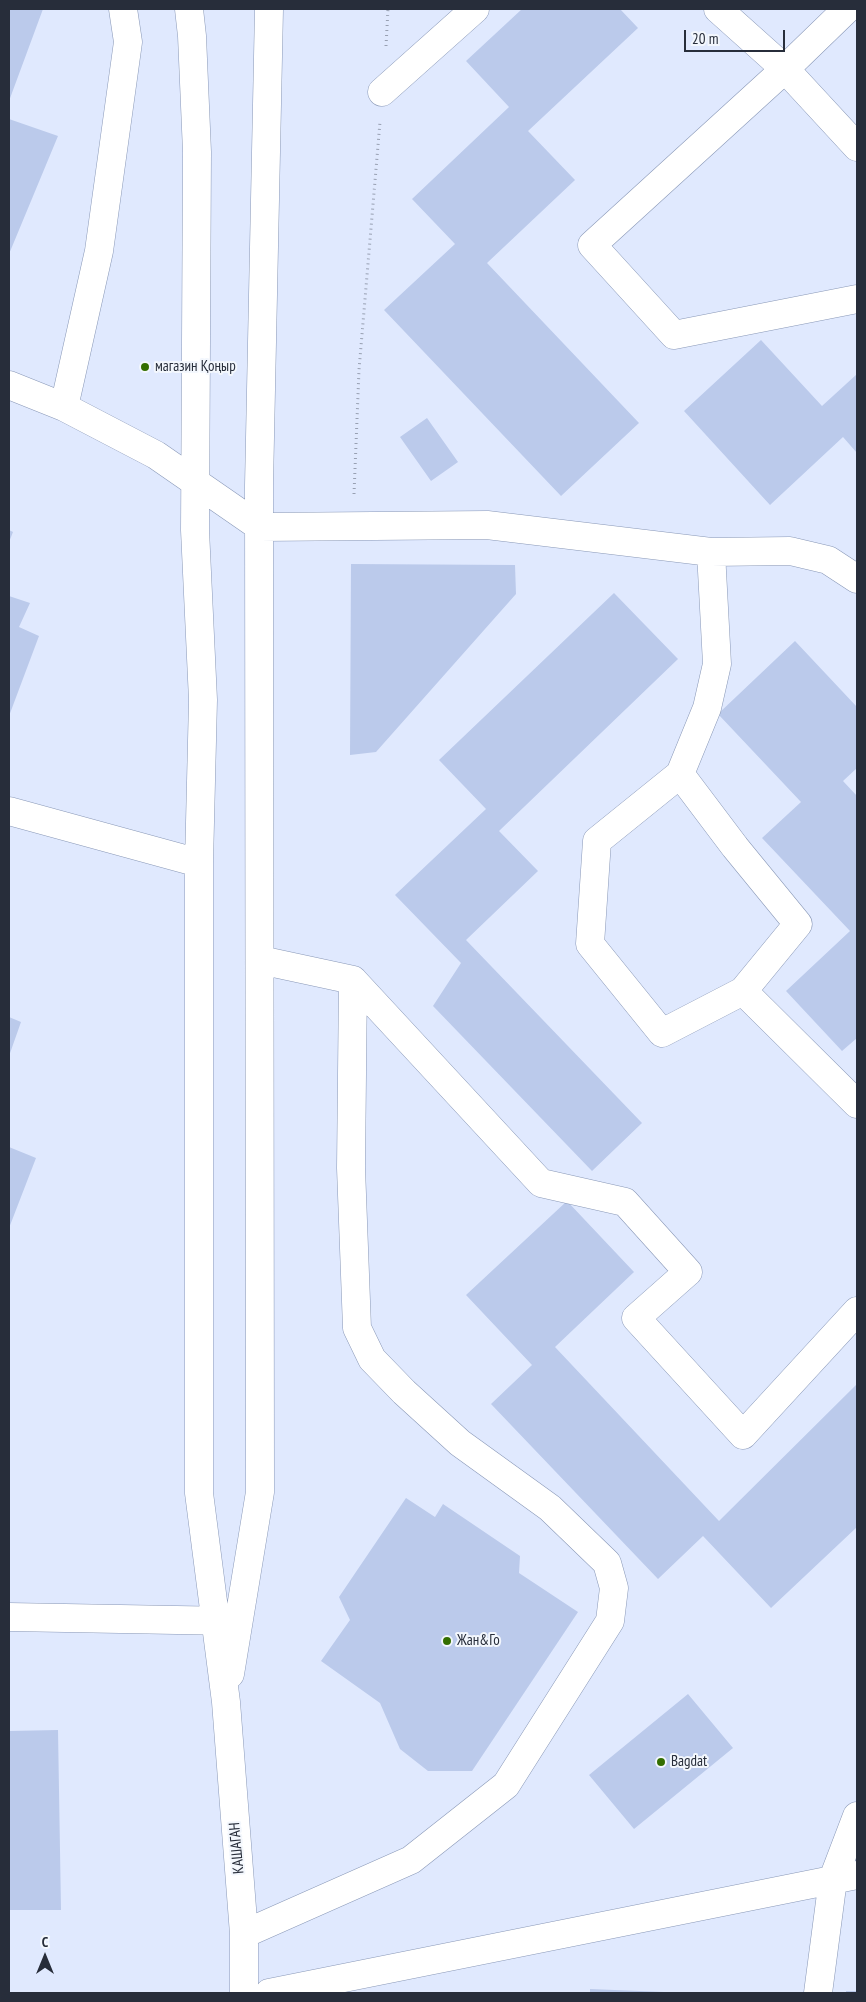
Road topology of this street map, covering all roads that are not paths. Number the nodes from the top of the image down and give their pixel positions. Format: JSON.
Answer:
{"nodes":[{"id":1,"x":123,"y":9,"type":"edge"},
{"id":2,"x":189,"y":9,"type":"edge"},
{"id":3,"x":269,"y":9,"type":"edge"},
{"id":4,"x":475,"y":9,"type":"edge"},
{"id":5,"x":718,"y":9,"type":"edge"},
{"id":6,"x":847,"y":9,"type":"edge"},
{"id":7,"x":785,"y":68,"type":"junction"},
{"id":8,"x":382,"y":92,"type":"road end"},
{"id":9,"x":857,"y":147,"type":"edge"},
{"id":10,"x":857,"y":299,"type":"edge"},
{"id":11,"x":9,"y":385,"type":"edge"},
{"id":12,"x":64,"y":407,"type":"junction"},
{"id":13,"x":195,"y":482,"type":"junction"},
{"id":14,"x":260,"y":526,"type":"junction"},
{"id":15,"x":711,"y":552,"type":"junction"},
{"id":16,"x":857,"y":579,"type":"edge"},
{"id":17,"x":680,"y":774,"type":"junction"},
{"id":18,"x":9,"y":811,"type":"edge"},
{"id":19,"x":200,"y":863,"type":"junction"},
{"id":20,"x":260,"y":960,"type":"junction"},
{"id":21,"x":353,"y":980,"type":"junction"},
{"id":22,"x":743,"y":991,"type":"junction"},
{"id":23,"x":857,"y":1104,"type":"edge"},
{"id":24,"x":857,"y":1311,"type":"edge"},
{"id":25,"x":9,"y":1617,"type":"edge"},
{"id":26,"x":227,"y":1622,"type":"junction"},
{"id":27,"x":857,"y":1816,"type":"edge"},
{"id":28,"x":845,"y":1877,"type":"edge"},
{"id":29,"x":244,"y":1934,"type":"junction"},
{"id":30,"x":244,"y":1993,"type":"edge"},
{"id":31,"x":269,"y":1993,"type":"edge"},
{"id":32,"x":818,"y":1993,"type":"edge"}],
"edges":[{"from":1,"to":12,"type":"street"},
{"from":2,"to":13,"type":"street"},
{"from":3,"to":14,"type":"street","name":"КАШАГАН"},
{"from":4,"to":8,"type":"street"},
{"from":5,"to":7,"type":"street"},
{"from":6,"to":7,"type":"street"},
{"from":7,"to":9,"type":"street"},
{"from":7,"to":10,"type":"street"},
{"from":11,"to":12,"type":"street"},
{"from":12,"to":13,"type":"street"},
{"from":13,"to":14,"type":"street"},
{"from":13,"to":19,"type":"street"},
{"from":14,"to":15,"type":"street"},
{"from":14,"to":20,"type":"street","name":"КАШАГАН"},
{"from":15,"to":16,"type":"street"},
{"from":15,"to":17,"type":"street"},
{"from":17,"to":22,"type":"street"},
{"from":17,"to":22,"type":"street"},
{"from":18,"to":19,"type":"street"},
{"from":19,"to":26,"type":"street"},
{"from":20,"to":21,"type":"street"},
{"from":20,"to":26,"type":"street","name":"КАШАГАН"},
{"from":21,"to":24,"type":"street"},
{"from":21,"to":29,"type":"street"},
{"from":22,"to":23,"type":"street"},
{"from":25,"to":26,"type":"street"},
{"from":26,"to":29,"type":"street","name":"КАШАГАН"},
{"from":27,"to":28,"type":"street"},
{"from":28,"to":31,"type":"street"},
{"from":28,"to":32,"type":"street"},
{"from":29,"to":30,"type":"street","name":"КАШАГАН"}]}
